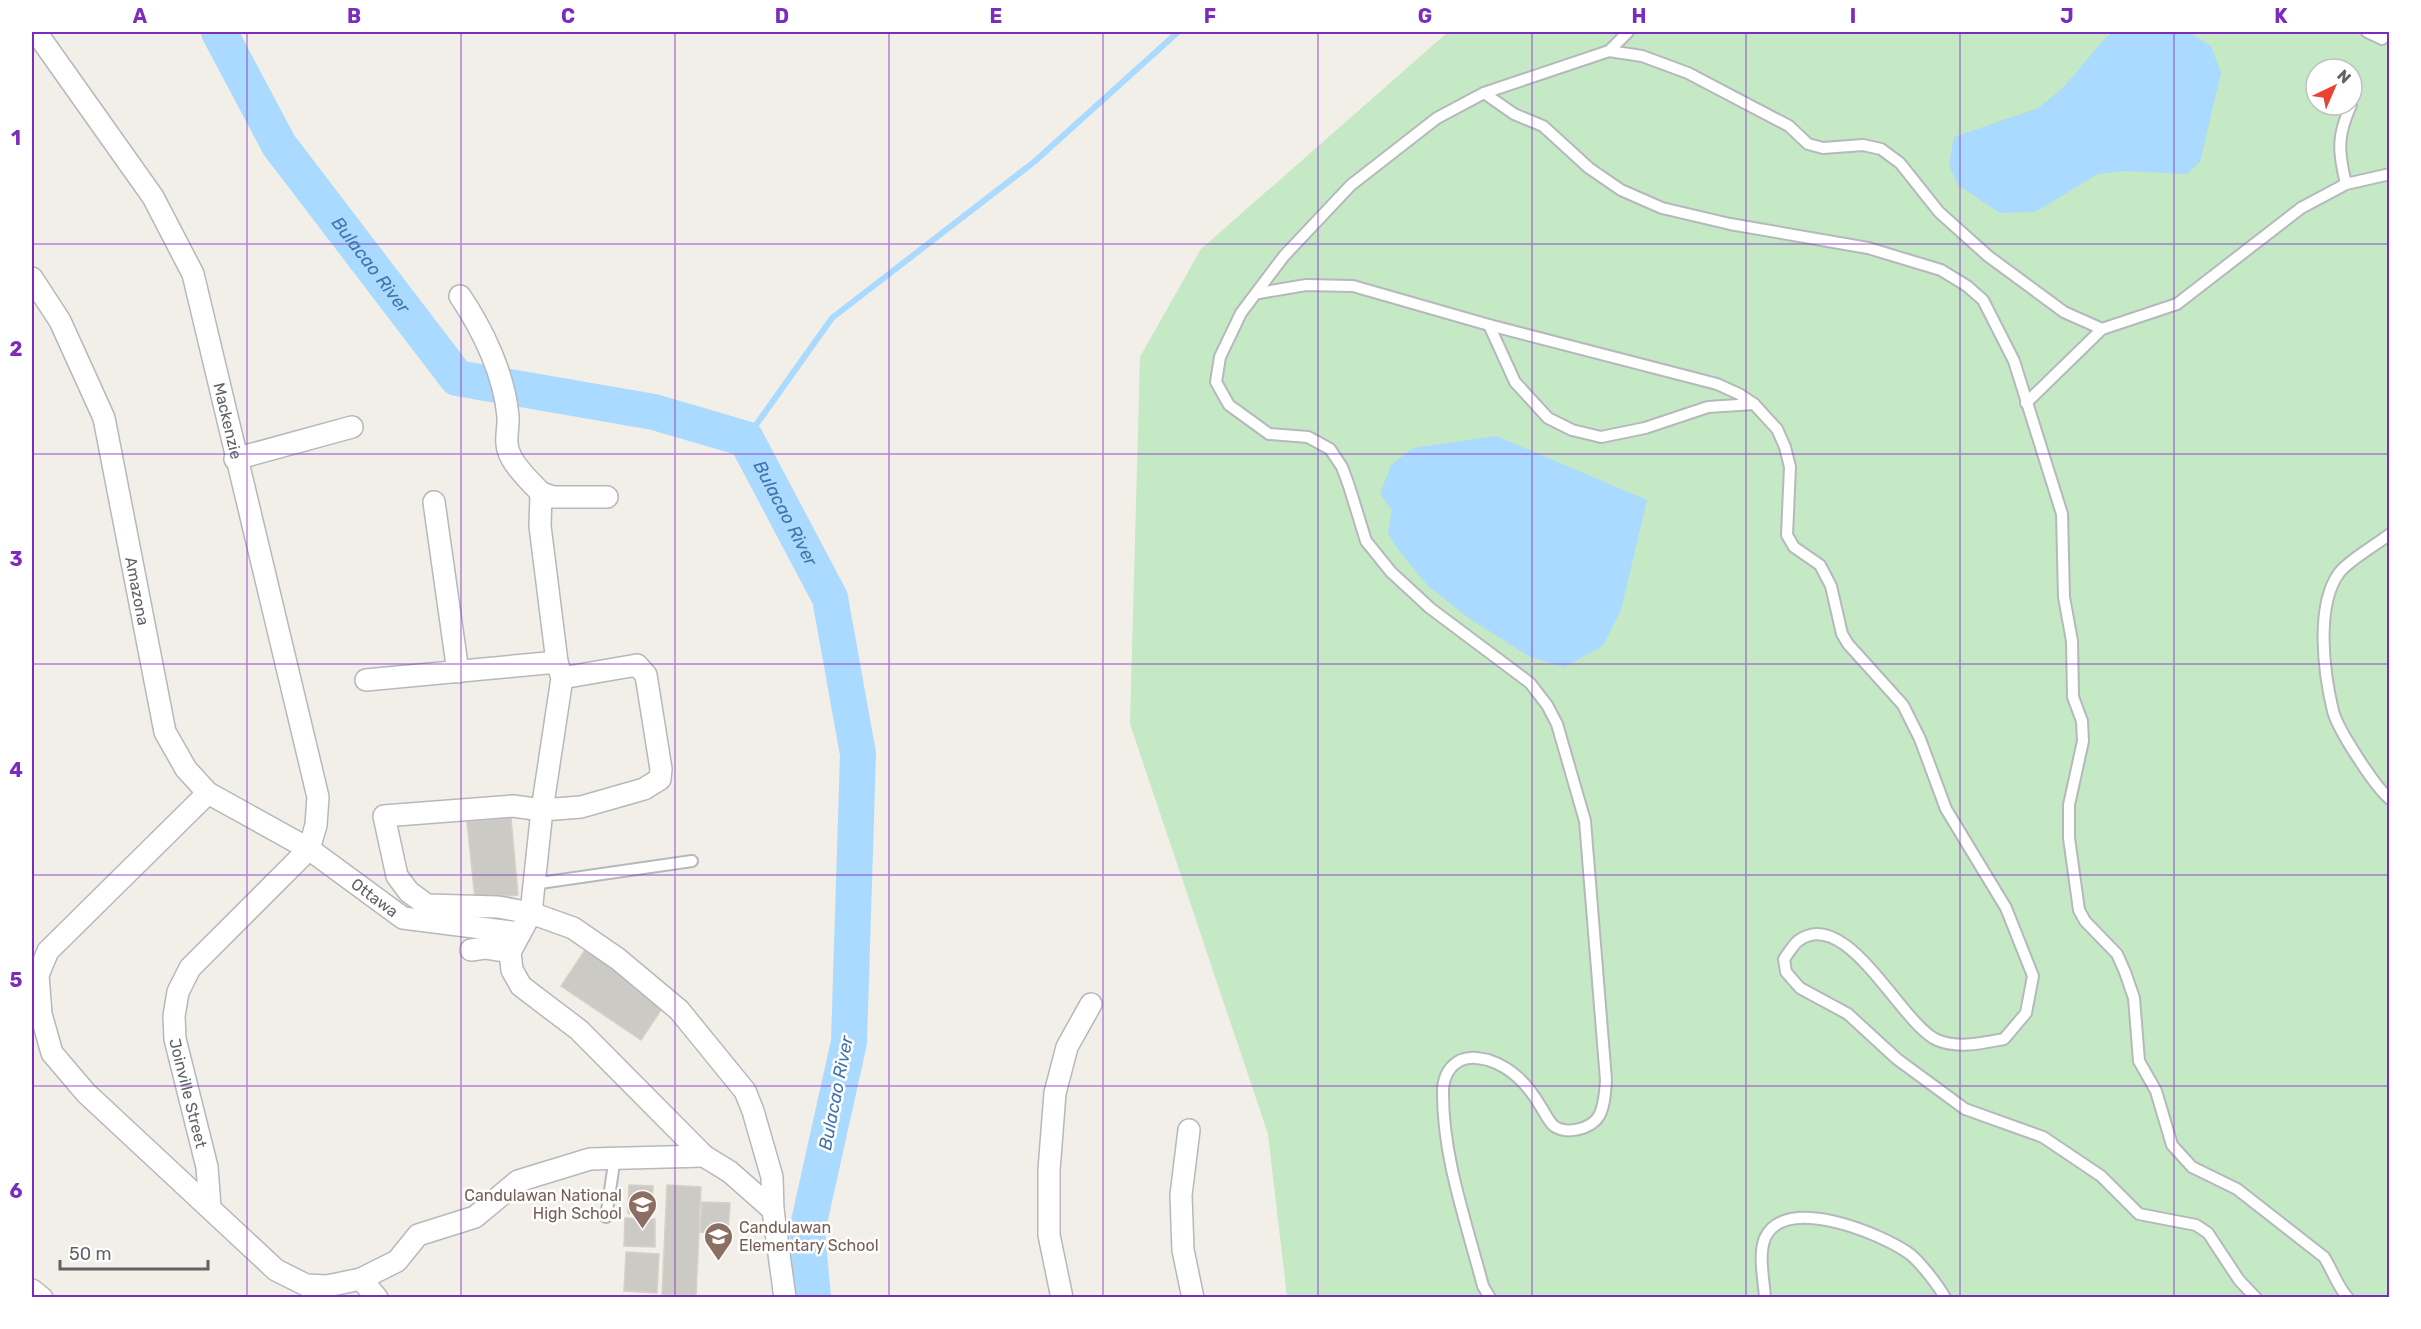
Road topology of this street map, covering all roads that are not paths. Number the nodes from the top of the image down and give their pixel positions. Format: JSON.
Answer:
{"nodes":[{"id":1,"x":36,"y":32,"type":"edge"},
{"id":2,"x":1628,"y":32,"type":"edge"},
{"id":3,"x":2367,"y":32,"type":"edge"},
{"id":4,"x":2390,"y":33,"type":"edge"},
{"id":5,"x":1609,"y":51,"type":"junction"},
{"id":6,"x":1484,"y":93,"type":"junction"},
{"id":7,"x":2346,"y":117,"type":"edge"},
{"id":8,"x":2390,"y":174,"type":"edge"},
{"id":9,"x":2346,"y":184,"type":"junction"},
{"id":10,"x":32,"y":278,"type":"edge"},
{"id":11,"x":1259,"y":292,"type":"junction"},
{"id":12,"x":460,"y":296,"type":"dead end"},
{"id":13,"x":1489,"y":325,"type":"junction"},
{"id":14,"x":2102,"y":329,"type":"junction"},
{"id":15,"x":2026,"y":403,"type":"junction"},
{"id":16,"x":1754,"y":404,"type":"junction"},
{"id":17,"x":352,"y":428,"type":"dead end"},
{"id":18,"x":235,"y":459,"type":"junction"},
{"id":19,"x":541,"y":493,"type":"junction"},
{"id":20,"x":607,"y":497,"type":"dead end"},
{"id":21,"x":434,"y":502,"type":"dead end"},
{"id":22,"x":2390,"y":534,"type":"edge"},
{"id":23,"x":560,"y":670,"type":"junction"},
{"id":24,"x":458,"y":672,"type":"junction"},
{"id":25,"x":366,"y":680,"type":"dead end"},
{"id":26,"x":208,"y":793,"type":"junction"},
{"id":27,"x":2390,"y":799,"type":"edge"},
{"id":28,"x":542,"y":810,"type":"junction"},
{"id":29,"x":309,"y":849,"type":"junction"},
{"id":30,"x":692,"y":861,"type":"dead end"},
{"id":31,"x":533,"y":884,"type":"junction"},
{"id":32,"x":531,"y":913,"type":"junction"},
{"id":33,"x":520,"y":933,"type":"junction"},
{"id":34,"x":471,"y":950,"type":"dead end"},
{"id":35,"x":510,"y":952,"type":"junction"},
{"id":36,"x":1091,"y":1004,"type":"dead end"},
{"id":37,"x":1189,"y":1130,"type":"dead end"},
{"id":38,"x":704,"y":1156,"type":"junction"},
{"id":39,"x":615,"y":1157,"type":"junction"},
{"id":40,"x":210,"y":1206,"type":"junction"},
{"id":41,"x":772,"y":1210,"type":"junction"},
{"id":42,"x":606,"y":1217,"type":"dead end"},
{"id":43,"x":361,"y":1279,"type":"junction"},
{"id":44,"x":32,"y":1290,"type":"edge"},
{"id":45,"x":303,"y":1291,"type":"edge"},
{"id":46,"x":42,"y":1298,"type":"edge"},
{"id":47,"x":377,"y":1298,"type":"edge"},
{"id":48,"x":785,"y":1298,"type":"edge"},
{"id":49,"x":1062,"y":1298,"type":"edge"},
{"id":50,"x":1193,"y":1298,"type":"edge"},
{"id":51,"x":1490,"y":1298,"type":"edge"},
{"id":52,"x":1765,"y":1298,"type":"edge"},
{"id":53,"x":1946,"y":1298,"type":"edge"},
{"id":54,"x":2256,"y":1298,"type":"edge"},
{"id":55,"x":2348,"y":1298,"type":"edge"}],
"edges":[{"from":1,"to":18,"type":"street","name":"Mackenzie"},
{"from":2,"to":5,"type":"lane"},
{"from":3,"to":4,"type":"lane"},
{"from":5,"to":6,"type":"lane"},
{"from":5,"to":14,"type":"lane"},
{"from":6,"to":11,"type":"lane"},
{"from":6,"to":15,"type":"lane"},
{"from":7,"to":9,"type":"lane"},
{"from":8,"to":9,"type":"lane"},
{"from":9,"to":14,"type":"lane"},
{"from":10,"to":26,"type":"street","name":"Amazona"},
{"from":11,"to":13,"type":"lane"},
{"from":11,"to":51,"type":"lane"},
{"from":12,"to":19,"type":"street"},
{"from":13,"to":16,"type":"lane"},
{"from":13,"to":16,"type":"lane"},
{"from":14,"to":15,"type":"lane"},
{"from":15,"to":55,"type":"lane"},
{"from":16,"to":54,"type":"lane"},
{"from":17,"to":18,"type":"street"},
{"from":18,"to":29,"type":"street","name":"Mackenzie"},
{"from":19,"to":20,"type":"street"},
{"from":19,"to":23,"type":"street"},
{"from":21,"to":24,"type":"street"},
{"from":22,"to":27,"type":"lane"},
{"from":23,"to":24,"type":"street"},
{"from":23,"to":28,"type":"street"},
{"from":23,"to":28,"type":"street"},
{"from":24,"to":25,"type":"street"},
{"from":26,"to":29,"type":"street","name":"Amazona"},
{"from":26,"to":40,"type":"street"},
{"from":28,"to":31,"type":"street"},
{"from":28,"to":32,"type":"street"},
{"from":29,"to":33,"type":"street","name":"Ottawa"},
{"from":29,"to":40,"type":"street","name":"Joinville Street"},
{"from":30,"to":31,"type":"lane"},
{"from":31,"to":32,"type":"street"},
{"from":32,"to":33,"type":"street"},
{"from":32,"to":41,"type":"street"},
{"from":33,"to":35,"type":"street"},
{"from":34,"to":35,"type":"street"},
{"from":35,"to":38,"type":"street"},
{"from":36,"to":49,"type":"street"},
{"from":37,"to":50,"type":"street"},
{"from":38,"to":39,"type":"street"},
{"from":38,"to":41,"type":"street"},
{"from":39,"to":42,"type":"lane"},
{"from":39,"to":43,"type":"street"},
{"from":40,"to":45,"type":"street"},
{"from":41,"to":48,"type":"street"},
{"from":43,"to":45,"type":"street"},
{"from":43,"to":47,"type":"street"},
{"from":44,"to":46,"type":"street"},
{"from":52,"to":53,"type":"lane"}]}
